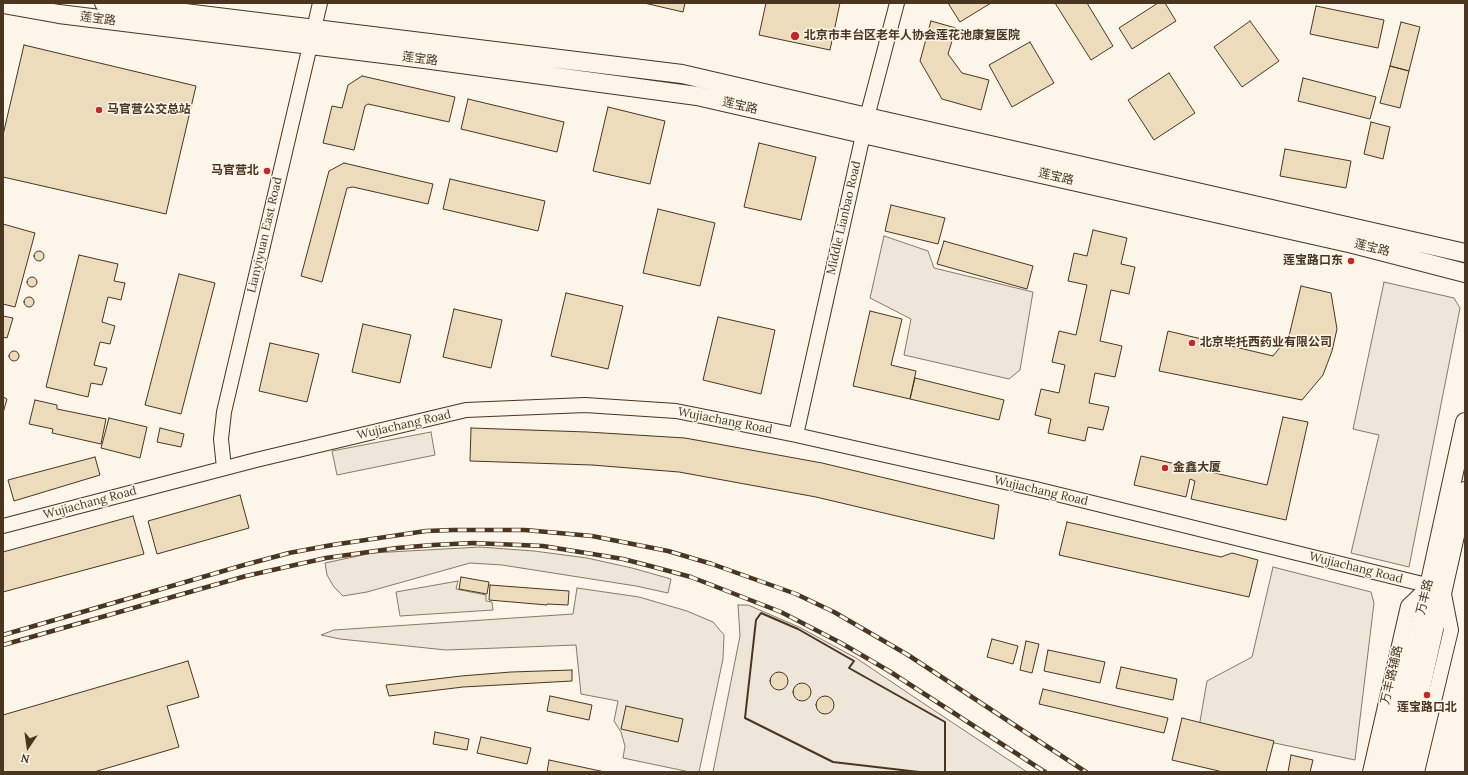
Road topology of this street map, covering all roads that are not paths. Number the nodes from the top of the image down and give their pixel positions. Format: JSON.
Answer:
{"nodes":[{"id":1,"x":104,"y":3,"type":"edge"},
{"id":2,"x":320,"y":3,"type":"edge"},
{"id":3,"x":897,"y":3,"type":"edge"},
{"id":4,"x":3,"y":4,"type":"edge"},
{"id":5,"x":188,"y":8,"type":"edge"},
{"id":6,"x":311,"y":37,"type":"junction"},
{"id":7,"x":865,"y":126,"type":"junction"},
{"id":8,"x":1465,"y":254,"type":"edge"},
{"id":9,"x":1465,"y":273,"type":"edge"},
{"id":10,"x":1465,"y":422,"type":"edge"},
{"id":11,"x":796,"y":435,"type":"junction"},
{"id":12,"x":224,"y":468,"type":"junction"},
{"id":13,"x":1465,"y":491,"type":"edge"},
{"id":14,"x":3,"y":526,"type":"edge"},
{"id":15,"x":1436,"y":587,"type":"junction"},
{"id":16,"x":1370,"y":772,"type":"edge"},
{"id":17,"x":1384,"y":772,"type":"edge"},
{"id":18,"x":1402,"y":772,"type":"edge"},
{"id":19,"x":1417,"y":772,"type":"edge"}],
"edges":[{"from":1,"to":5,"type":"main road","name":"莲宝路"},
{"from":2,"to":6,"type":"street","name":"Lianyiyuan East Road"},
{"from":3,"to":7,"type":"street","name":"Middle Lianbao Road"},
{"from":4,"to":6,"type":"main road","name":"莲宝路"},
{"from":5,"to":6,"type":"main road","name":"莲宝路"},
{"from":6,"to":7,"type":"main road","name":"莲宝路"},
{"from":6,"to":12,"type":"street","name":"Lianyiyuan East Road"},
{"from":7,"to":8,"type":"main road","name":"莲宝路"},
{"from":7,"to":9,"type":"main road","name":"莲宝路"},
{"from":7,"to":11,"type":"street","name":"Middle Lianbao Road"},
{"from":10,"to":15,"type":"main road","name":"万丰路"},
{"from":11,"to":12,"type":"street","name":"Wujiachang Road"},
{"from":11,"to":15,"type":"street","name":"Wujiachang Road"},
{"from":12,"to":14,"type":"street","name":"Wujiachang Road"},
{"from":13,"to":15,"type":"main road","name":"万丰路"},
{"from":15,"to":16,"type":"street","name":"万丰路辅路"},
{"from":15,"to":17,"type":"main road","name":"万丰路"},
{"from":15,"to":18,"type":"main road","name":"万丰路"},
{"from":15,"to":19,"type":"street"}]}
